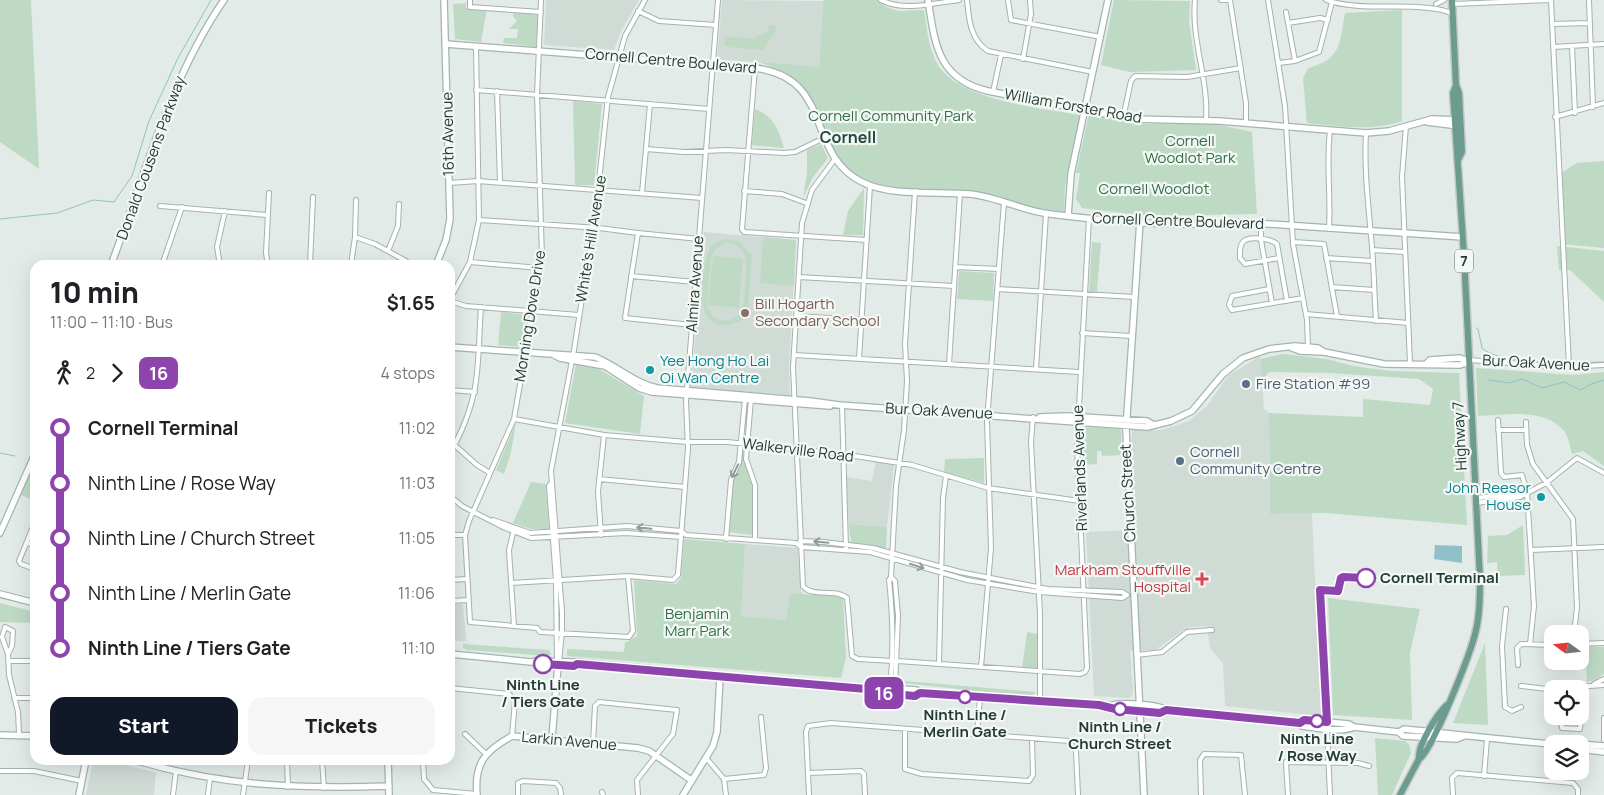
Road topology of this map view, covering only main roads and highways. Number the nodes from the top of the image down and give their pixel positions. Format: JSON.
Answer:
{"nodes":[{"id":1,"x":1452,"y":2,"type":"edge"},
{"id":2,"x":1446,"y":706,"type":"junction"},
{"id":3,"x":1419,"y":759,"type":"junction"},
{"id":4,"x":1400,"y":795,"type":"edge"}],
"edges":[{"from":1,"to":2,"type":"main road","name":"Highway 7","number":"7"},
{"from":2,"to":3,"type":"main road","name":"Highway 7","number":"7"},
{"from":2,"to":3,"type":"main road","name":"Highway 7","number":"7"},
{"from":3,"to":4,"type":"main road","name":"Highway 7","number":"7"}]}
